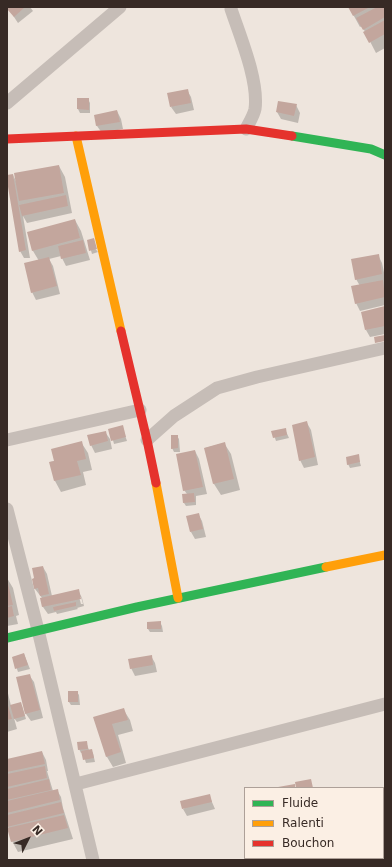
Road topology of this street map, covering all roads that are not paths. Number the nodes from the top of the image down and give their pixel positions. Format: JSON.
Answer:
{"nodes":[{"id":1,"x":120,"y":7,"type":"edge"},
{"id":2,"x":231,"y":9,"type":"dead end"},
{"id":3,"x":7,"y":103,"type":"edge"},
{"id":4,"x":246,"y":129,"type":"junction"},
{"id":5,"x":76,"y":136,"type":"junction"},
{"id":6,"x":7,"y":139,"type":"edge"},
{"id":7,"x":385,"y":155,"type":"edge"},
{"id":8,"x":385,"y":348,"type":"edge"},
{"id":9,"x":140,"y":410,"type":"junction"},
{"id":10,"x":7,"y":440,"type":"edge"},
{"id":11,"x":147,"y":440,"type":"junction"},
{"id":12,"x":7,"y":509,"type":"edge"},
{"id":13,"x":385,"y":556,"type":"edge"},
{"id":14,"x":178,"y":598,"type":"junction"},
{"id":15,"x":38,"y":630,"type":"junction"},
{"id":16,"x":7,"y":638,"type":"edge"},
{"id":17,"x":385,"y":704,"type":"edge"},
{"id":18,"x":76,"y":784,"type":"junction"},
{"id":19,"x":93,"y":860,"type":"edge"}],
"edges":[{"from":1,"to":3,"type":"street"},
{"from":2,"to":4,"type":"street"},
{"from":4,"to":5,"type":"street"},
{"from":4,"to":7,"type":"street"},
{"from":5,"to":6,"type":"street"},
{"from":5,"to":9,"type":"street"},
{"from":8,"to":11,"type":"street"},
{"from":9,"to":10,"type":"street"},
{"from":9,"to":11,"type":"street"},
{"from":11,"to":14,"type":"street"},
{"from":12,"to":15,"type":"street"},
{"from":13,"to":14,"type":"street"},
{"from":14,"to":15,"type":"street"},
{"from":15,"to":16,"type":"street"},
{"from":15,"to":18,"type":"street"},
{"from":17,"to":18,"type":"street"},
{"from":18,"to":19,"type":"street"}]}
